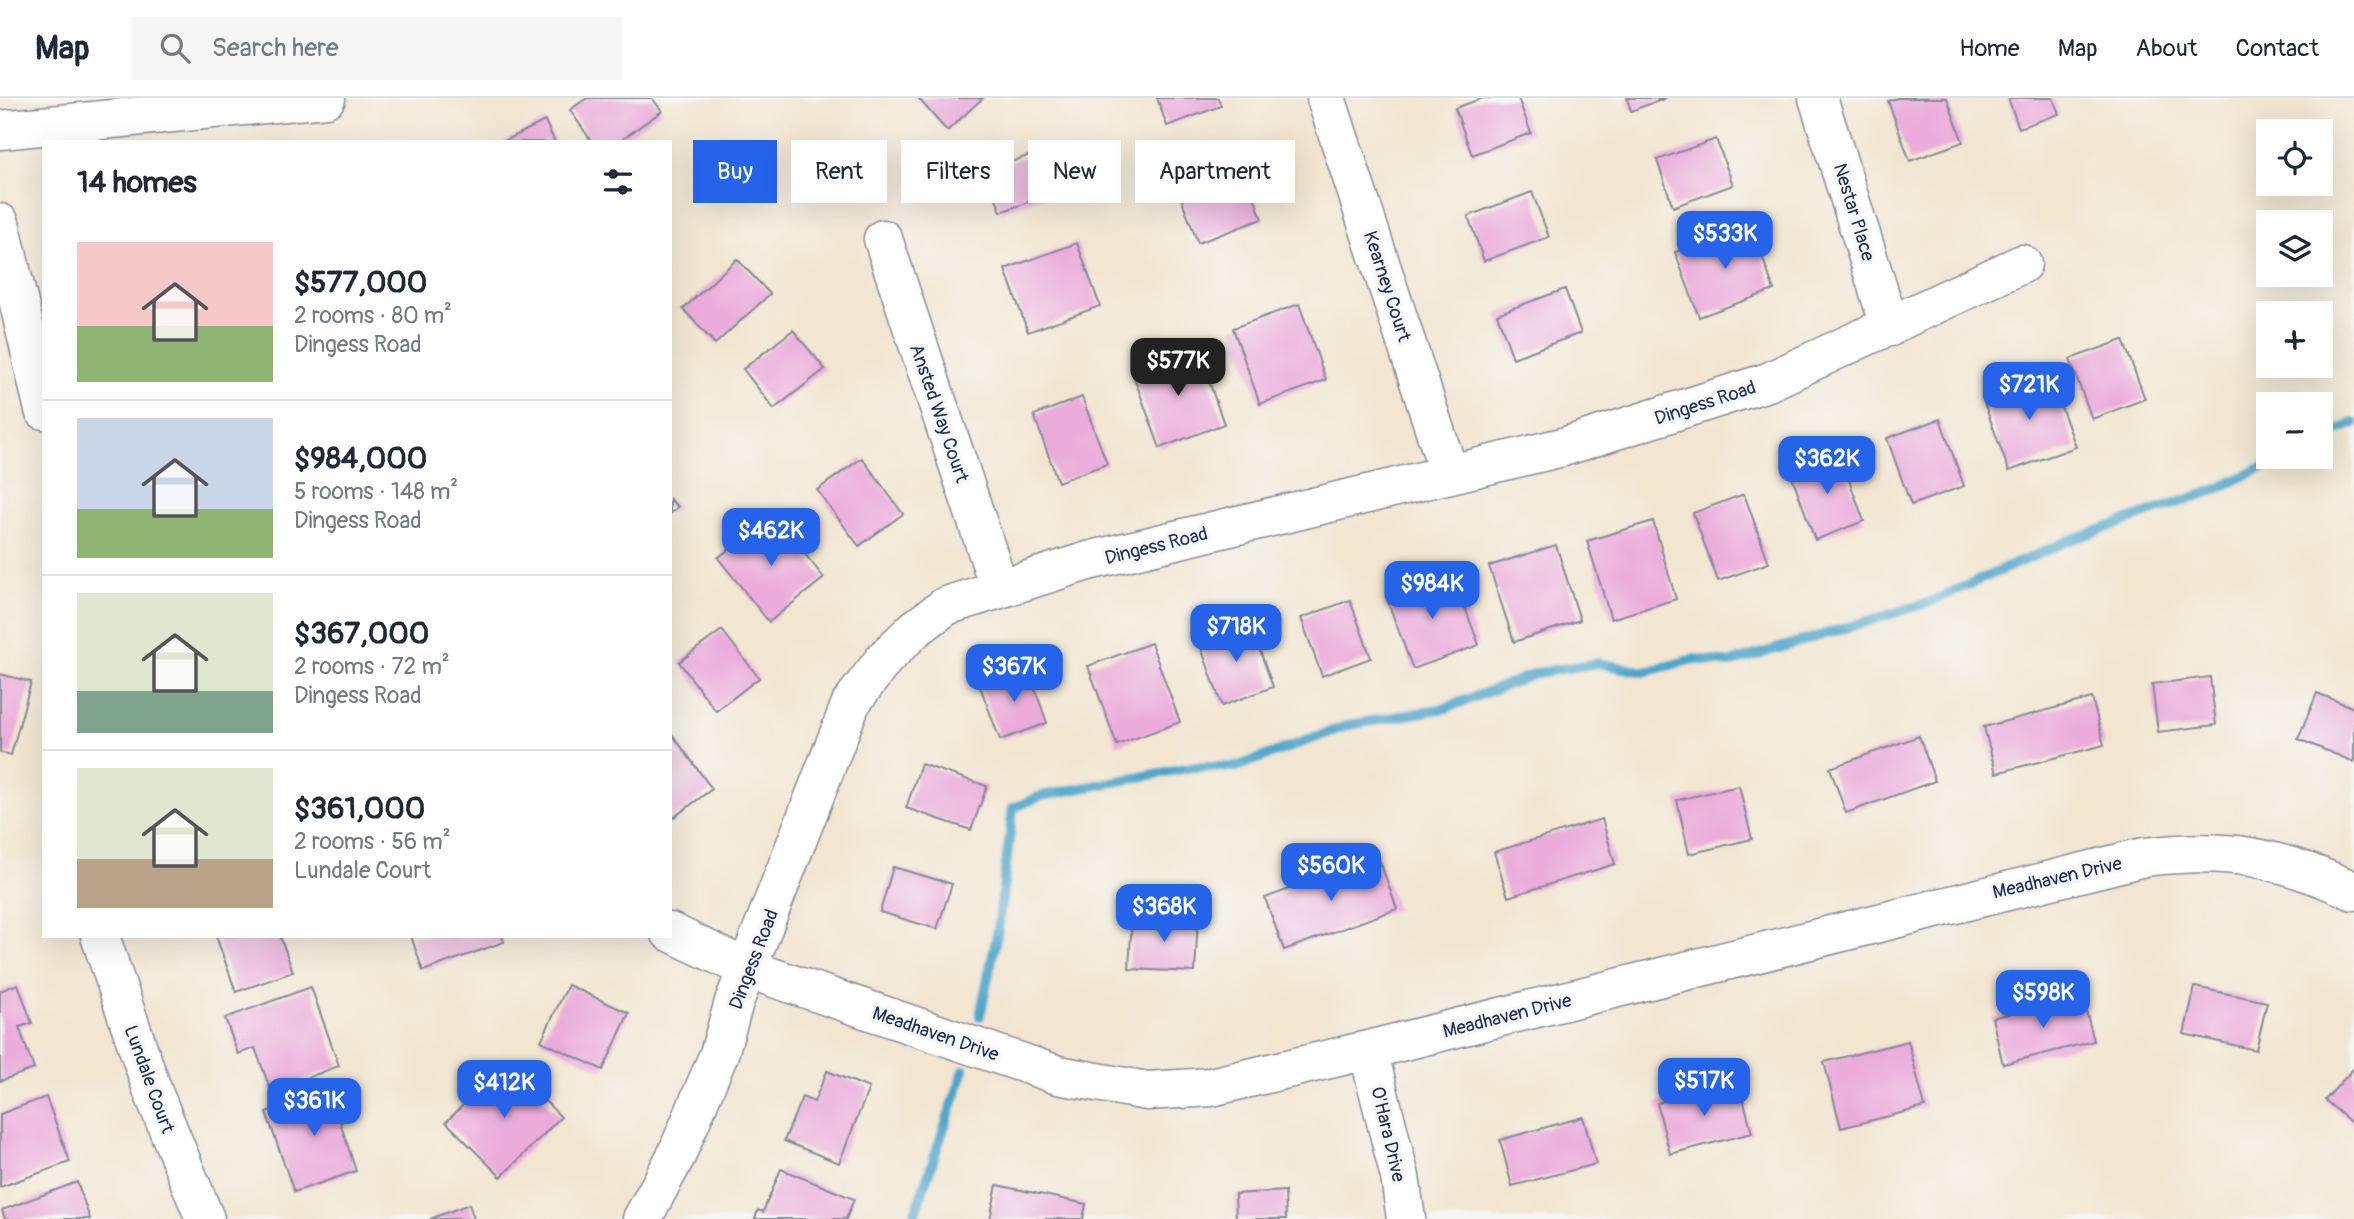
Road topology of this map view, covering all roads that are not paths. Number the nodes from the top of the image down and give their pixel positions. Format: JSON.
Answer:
{"nodes":[{"id":1,"x":326,"y":98,"type":"edge"},
{"id":2,"x":1326,"y":98,"type":"edge"},
{"id":3,"x":1818,"y":98,"type":"edge"},
{"id":4,"x":0,"y":130,"type":"edge"},
{"id":5,"x":0,"y":223,"type":"edge"},
{"id":6,"x":883,"y":239,"type":"dead end"},
{"id":7,"x":2022,"y":264,"type":"dead end"},
{"id":8,"x":1890,"y":327,"type":"junction"},
{"id":9,"x":42,"y":402,"type":"edge"},
{"id":10,"x":1449,"y":473,"type":"junction"},
{"id":11,"x":999,"y":587,"type":"junction"},
{"id":12,"x":2354,"y":891,"type":"edge"},
{"id":13,"x":672,"y":933,"type":"edge"},
{"id":14,"x":101,"y":938,"type":"edge"},
{"id":15,"x":748,"y":969,"type":"junction"},
{"id":16,"x":1368,"y":1050,"type":"junction"},
{"id":17,"x":205,"y":1219,"type":"edge"},
{"id":18,"x":642,"y":1219,"type":"edge"},
{"id":19,"x":1406,"y":1219,"type":"edge"}],
"edges":[{"from":1,"to":4,"type":"street"},
{"from":2,"to":10,"type":"street","name":"Kearney Court"},
{"from":3,"to":8,"type":"street","name":"Nestar Place"},
{"from":5,"to":9,"type":"street"},
{"from":6,"to":11,"type":"street","name":"Ansted Way Court"},
{"from":7,"to":8,"type":"street","name":"Dingess Road"},
{"from":8,"to":10,"type":"street","name":"Dingess Road"},
{"from":10,"to":11,"type":"street","name":"Dingess Road"},
{"from":11,"to":15,"type":"street","name":"Dingess Road"},
{"from":12,"to":16,"type":"street","name":"Meadhaven Drive"},
{"from":13,"to":15,"type":"street","name":"Meadhaven Drive"},
{"from":14,"to":17,"type":"street","name":"Lundale Court"},
{"from":15,"to":16,"type":"street","name":"Meadhaven Drive"},
{"from":15,"to":18,"type":"street","name":"Dingess Road"},
{"from":16,"to":19,"type":"street","name":"O'Hara Drive"}]}
